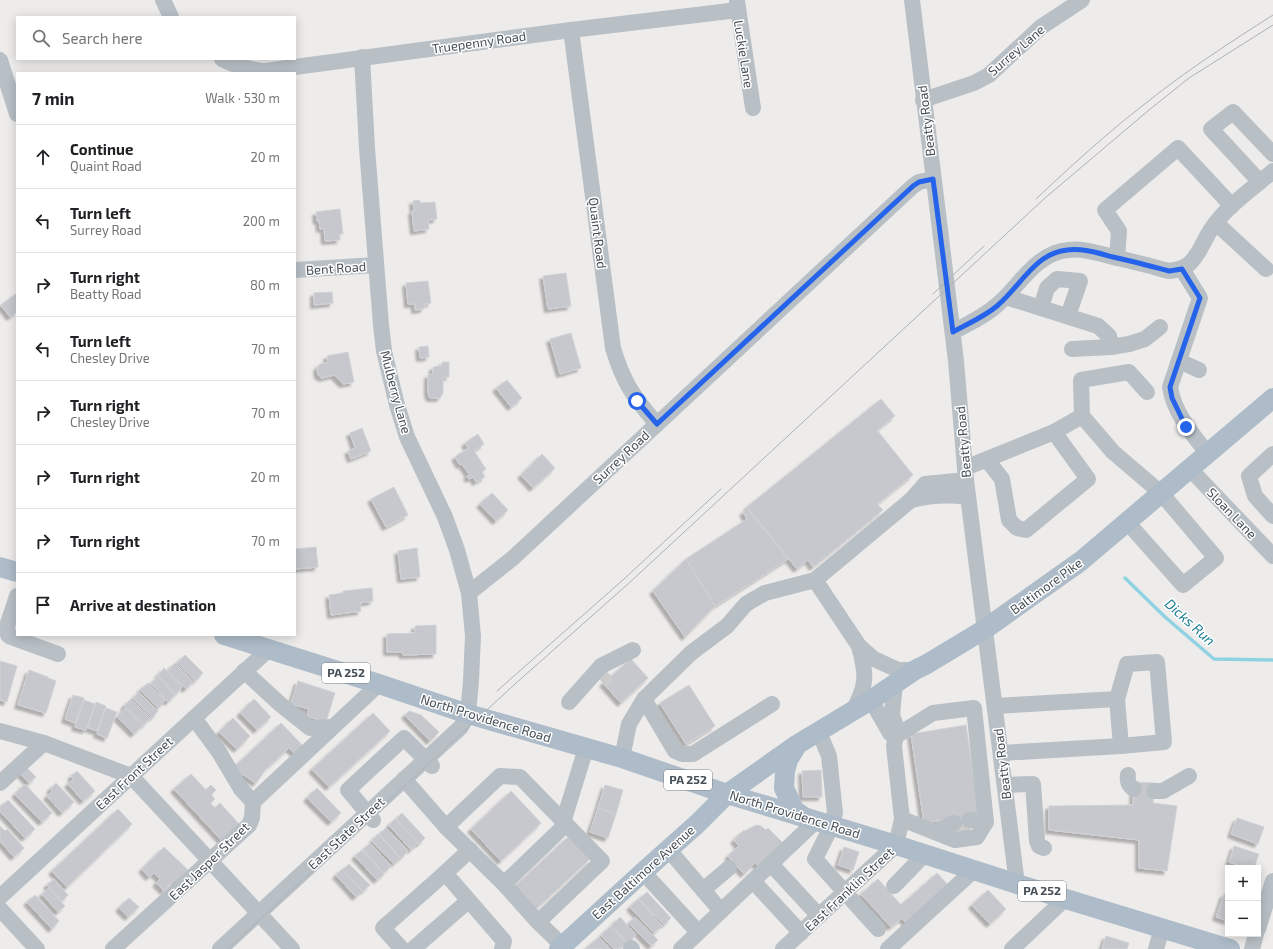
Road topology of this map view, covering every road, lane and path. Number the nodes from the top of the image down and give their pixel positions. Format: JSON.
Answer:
{"nodes":[{"id":1,"x":163,"y":0,"type":"edge"},
{"id":2,"x":912,"y":0,"type":"edge"},
{"id":3,"x":1082,"y":0,"type":"edge"},
{"id":4,"x":737,"y":5,"type":"edge"},
{"id":5,"x":171,"y":16,"type":"edge"},
{"id":6,"x":571,"y":30,"type":"junction"},
{"id":7,"x":362,"y":58,"type":"junction"},
{"id":8,"x":0,"y":60,"type":"edge"},
{"id":9,"x":224,"y":60,"type":"edge"},
{"id":10,"x":923,"y":100,"type":"junction"},
{"id":11,"x":752,"y":108,"type":"dead end"},
{"id":12,"x":16,"y":111,"type":"edge"},
{"id":13,"x":1273,"y":154,"type":"edge"},
{"id":14,"x":1273,"y":171,"type":"edge"},
{"id":15,"x":933,"y":179,"type":"junction"},
{"id":16,"x":1260,"y":182,"type":"junction"},
{"id":17,"x":1232,"y":206,"type":"junction"},
{"id":18,"x":1216,"y":223,"type":"junction"},
{"id":19,"x":1117,"y":258,"type":"junction"},
{"id":20,"x":376,"y":265,"type":"junction"},
{"id":21,"x":1182,"y":269,"type":"junction"},
{"id":22,"x":1266,"y":269,"type":"dead end"},
{"id":23,"x":296,"y":270,"type":"edge"},
{"id":24,"x":1006,"y":297,"type":"junction"},
{"id":25,"x":1041,"y":308,"type":"junction"},
{"id":26,"x":1068,"y":316,"type":"junction"},
{"id":27,"x":1160,"y":326,"type":"dead end"},
{"id":28,"x":953,"y":332,"type":"junction"},
{"id":29,"x":1111,"y":347,"type":"junction"},
{"id":30,"x":1072,"y":349,"type":"dead end"},
{"id":31,"x":1179,"y":361,"type":"junction"},
{"id":32,"x":1199,"y":370,"type":"dead end"},
{"id":33,"x":1148,"y":392,"type":"dead end"},
{"id":34,"x":1273,"y":398,"type":"edge"},
{"id":35,"x":1082,"y":416,"type":"junction"},
{"id":36,"x":657,"y":424,"type":"junction"},
{"id":37,"x":1054,"y":432,"type":"junction"},
{"id":38,"x":1208,"y":454,"type":"junction"},
{"id":39,"x":1273,"y":454,"type":"edge"},
{"id":40,"x":988,"y":460,"type":"junction"},
{"id":41,"x":1190,"y":469,"type":"junction"},
{"id":42,"x":965,"y":474,"type":"junction"},
{"id":43,"x":1162,"y":493,"type":"junction"},
{"id":44,"x":968,"y":497,"type":"junction"},
{"id":45,"x":911,"y":500,"type":"junction"},
{"id":46,"x":1273,"y":516,"type":"edge"},
{"id":47,"x":1127,"y":522,"type":"junction"},
{"id":48,"x":1273,"y":556,"type":"edge"},
{"id":49,"x":0,"y":566,"type":"edge"},
{"id":50,"x":16,"y":572,"type":"edge"},
{"id":51,"x":815,"y":580,"type":"junction"},
{"id":52,"x":469,"y":592,"type":"junction"},
{"id":53,"x":16,"y":599,"type":"edge"},
{"id":54,"x":985,"y":629,"type":"junction"},
{"id":55,"x":227,"y":636,"type":"edge"},
{"id":56,"x":859,"y":646,"type":"junction"},
{"id":57,"x":268,"y":649,"type":"junction"},
{"id":58,"x":58,"y":654,"type":"dead end"},
{"id":59,"x":915,"y":670,"type":"junction"},
{"id":60,"x":244,"y":671,"type":"junction"},
{"id":61,"x":895,"y":683,"type":"junction"},
{"id":62,"x":379,"y":684,"type":"junction"},
{"id":63,"x":644,"y":699,"type":"junction"},
{"id":64,"x":1117,"y":699,"type":"junction"},
{"id":65,"x":871,"y":700,"type":"junction"},
{"id":66,"x":569,"y":702,"type":"joint"},
{"id":67,"x":772,"y":704,"type":"dead end"},
{"id":68,"x":995,"y":706,"type":"junction"},
{"id":69,"x":853,"y":711,"type":"junction"},
{"id":70,"x":476,"y":716,"type":"junction"},
{"id":71,"x":194,"y":718,"type":"junction"},
{"id":72,"x":332,"y":727,"type":"junction"},
{"id":73,"x":0,"y":731,"type":"edge"},
{"id":74,"x":819,"y":732,"type":"junction"},
{"id":75,"x":896,"y":736,"type":"junction"},
{"id":76,"x":44,"y":743,"type":"junction"},
{"id":77,"x":798,"y":744,"type":"junction"},
{"id":78,"x":1120,"y":746,"type":"junction"},
{"id":79,"x":586,"y":748,"type":"junction"},
{"id":80,"x":1001,"y":753,"type":"junction"},
{"id":81,"x":622,"y":758,"type":"junction"},
{"id":82,"x":429,"y":763,"type":"junction"},
{"id":83,"x":131,"y":776,"type":"junction"},
{"id":84,"x":1189,"y":776,"type":"dead end"},
{"id":85,"x":0,"y":783,"type":"edge"},
{"id":86,"x":407,"y":783,"type":"junction"},
{"id":87,"x":1005,"y":785,"type":"junction"},
{"id":88,"x":1154,"y":791,"type":"dead end"},
{"id":89,"x":727,"y":794,"type":"junction"},
{"id":90,"x":252,"y":802,"type":"junction"},
{"id":91,"x":370,"y":817,"type":"junction"},
{"id":92,"x":902,"y":819,"type":"junction"},
{"id":93,"x":1009,"y":819,"type":"junction"},
{"id":94,"x":818,"y":821,"type":"junction"},
{"id":95,"x":564,"y":822,"type":"junction"},
{"id":96,"x":986,"y":822,"type":"junction"},
{"id":97,"x":446,"y":827,"type":"junction"},
{"id":98,"x":935,"y":832,"type":"junction"},
{"id":99,"x":896,"y":845,"type":"junction"},
{"id":100,"x":1044,"y":848,"type":"dead end"},
{"id":101,"x":668,"y":849,"type":"junction"},
{"id":102,"x":470,"y":850,"type":"junction"},
{"id":103,"x":925,"y":854,"type":"junction"},
{"id":104,"x":210,"y":861,"type":"junction"},
{"id":105,"x":771,"y":864,"type":"junction"},
{"id":106,"x":729,"y":868,"type":"dead end"},
{"id":107,"x":974,"y":870,"type":"junction"},
{"id":108,"x":643,"y":872,"type":"junction"},
{"id":109,"x":445,"y":873,"type":"junction"},
{"id":110,"x":753,"y":881,"type":"junction"},
{"id":111,"x":1273,"y":881,"type":"edge"},
{"id":112,"x":504,"y":884,"type":"junction"},
{"id":113,"x":1017,"y":884,"type":"junction"},
{"id":114,"x":894,"y":886,"type":"dead end"},
{"id":115,"x":703,"y":890,"type":"junction"},
{"id":116,"x":845,"y":892,"type":"junction"},
{"id":117,"x":0,"y":897,"type":"edge"},
{"id":118,"x":1066,"y":898,"type":"junction"},
{"id":119,"x":468,"y":900,"type":"junction"},
{"id":120,"x":0,"y":910,"type":"edge"},
{"id":121,"x":722,"y":911,"type":"junction"},
{"id":122,"x":263,"y":916,"type":"junction"},
{"id":123,"x":819,"y":916,"type":"junction"},
{"id":124,"x":1261,"y":919,"type":"edge"},
{"id":125,"x":538,"y":922,"type":"junction"},
{"id":126,"x":1162,"y":928,"type":"junction"},
{"id":127,"x":878,"y":929,"type":"dead end"},
{"id":128,"x":698,"y":932,"type":"junction"},
{"id":129,"x":801,"y":933,"type":"junction"},
{"id":130,"x":1255,"y":937,"type":"edge"},
{"id":131,"x":562,"y":948,"type":"edge"},
{"id":132,"x":37,"y":949,"type":"edge"},
{"id":133,"x":114,"y":949,"type":"edge"},
{"id":134,"x":220,"y":949,"type":"edge"},
{"id":135,"x":234,"y":949,"type":"edge"},
{"id":136,"x":292,"y":949,"type":"edge"},
{"id":137,"x":402,"y":949,"type":"edge"},
{"id":138,"x":413,"y":949,"type":"edge"},
{"id":139,"x":502,"y":949,"type":"edge"},
{"id":140,"x":681,"y":949,"type":"edge"},
{"id":141,"x":784,"y":949,"type":"edge"},
{"id":142,"x":888,"y":949,"type":"edge"},
{"id":143,"x":1012,"y":949,"type":"edge"},
{"id":144,"x":1156,"y":949,"type":"edge"},
{"id":145,"x":1230,"y":949,"type":"edge"},
{"id":146,"x":1252,"y":949,"type":"edge"}],
"edges":[{"from":1,"to":5,"type":"street"},
{"from":2,"to":10,"type":"street","name":"Beatty Road"},
{"from":3,"to":10,"type":"street","name":"Surrey Lane"},
{"from":4,"to":6,"type":"street","name":"Truepenny Road"},
{"from":4,"to":11,"type":"street","name":"Luckie Lane"},
{"from":6,"to":7,"type":"street","name":"Truepenny Road"},
{"from":6,"to":36,"type":"street","name":"Quaint Road"},
{"from":7,"to":9,"type":"street","name":"Truepenny Road"},
{"from":7,"to":20,"type":"street","name":"Mulberry Lane"},
{"from":8,"to":12,"type":"street"},
{"from":10,"to":15,"type":"street","name":"Beatty Road"},
{"from":13,"to":16,"type":"street"},
{"from":14,"to":16,"type":"street"},
{"from":15,"to":28,"type":"street","name":"Beatty Road"},
{"from":15,"to":36,"type":"street","name":"Surrey Road"},
{"from":16,"to":17,"type":"street"},
{"from":17,"to":18,"type":"street"},
{"from":17,"to":19,"type":"street"},
{"from":18,"to":21,"type":"street"},
{"from":18,"to":22,"type":"street"},
{"from":19,"to":21,"type":"street"},
{"from":19,"to":24,"type":"street"},
{"from":20,"to":23,"type":"street","name":"Bent Road"},
{"from":20,"to":52,"type":"street","name":"Mulberry Lane"},
{"from":21,"to":31,"type":"street"},
{"from":24,"to":25,"type":"street"},
{"from":24,"to":28,"type":"street"},
{"from":25,"to":26,"type":"street"},
{"from":25,"to":26,"type":"street"},
{"from":26,"to":29,"type":"street"},
{"from":27,"to":29,"type":"street"},
{"from":28,"to":42,"type":"street","name":"Beatty Road"},
{"from":29,"to":30,"type":"street"},
{"from":31,"to":32,"type":"street"},
{"from":31,"to":38,"type":"street"},
{"from":33,"to":35,"type":"street"},
{"from":34,"to":38,"type":"main road","name":"Baltimore Pike"},
{"from":35,"to":37,"type":"street"},
{"from":35,"to":43,"type":"street"},
{"from":36,"to":52,"type":"street","name":"Surrey Road"},
{"from":37,"to":40,"type":"street"},
{"from":37,"to":40,"type":"street"},
{"from":38,"to":41,"type":"main road","name":"Baltimore Pike"},
{"from":39,"to":46,"type":"street"},
{"from":40,"to":42,"type":"street"},
{"from":41,"to":43,"type":"main road","name":"Baltimore Pike"},
{"from":41,"to":48,"type":"street","name":"Sloan Lane"},
{"from":42,"to":44,"type":"street","name":"Beatty Road"},
{"from":42,"to":45,"type":"street"},
{"from":43,"to":47,"type":"main road","name":"Baltimore Pike"},
{"from":43,"to":47,"type":"street"},
{"from":44,"to":45,"type":"street"},
{"from":44,"to":54,"type":"street","name":"Beatty Road"},
{"from":45,"to":51,"type":"street"},
{"from":47,"to":54,"type":"main road","name":"Baltimore Pike"},
{"from":49,"to":50,"type":"main road"},
{"from":51,"to":56,"type":"street"},
{"from":51,"to":63,"type":"street"},
{"from":52,"to":70,"type":"street","name":"Mulberry Lane"},
{"from":53,"to":58,"type":"street"},
{"from":54,"to":59,"type":"main road","name":"Baltimore Pike"},
{"from":54,"to":68,"type":"street","name":"Beatty Road"},
{"from":55,"to":57,"type":"main road","name":"North Providence Road","number":"PA 252"},
{"from":56,"to":59,"type":"street"},
{"from":56,"to":69,"type":"street"},
{"from":57,"to":60,"type":"street","name":"East Front Street"},
{"from":57,"to":62,"type":"main road","name":"North Providence Road","number":"PA 252"},
{"from":59,"to":61,"type":"main road","name":"Baltimore Pike"},
{"from":60,"to":71,"type":"street","name":"East Front Street"},
{"from":60,"to":72,"type":"street"},
{"from":61,"to":65,"type":"main road","name":"Baltimore Pike"},
{"from":61,"to":75,"type":"street"},
{"from":62,"to":70,"type":"main road","name":"North Providence Road","number":"PA 252"},
{"from":62,"to":72,"type":"street"},
{"from":63,"to":67,"type":"street"},
{"from":63,"to":81,"type":"street"},
{"from":64,"to":68,"type":"street"},
{"from":64,"to":78,"type":"street"},
{"from":64,"to":78,"type":"street"},
{"from":65,"to":69,"type":"main road","name":"Baltimore Pike"},
{"from":65,"to":75,"type":"street"},
{"from":66,"to":66,"type":"street"},
{"from":68,"to":80,"type":"street","name":"Beatty Road"},
{"from":69,"to":74,"type":"main road","name":"Baltimore Pike"},
{"from":70,"to":79,"type":"main road","name":"North Providence Road","number":"PA 252"},
{"from":70,"to":82,"type":"street","name":"East State Street"},
{"from":71,"to":83,"type":"street","name":"East Front Street"},
{"from":71,"to":90,"type":"street"},
{"from":72,"to":90,"type":"street"},
{"from":73,"to":76,"type":"street"},
{"from":74,"to":77,"type":"main road","name":"Baltimore Pike"},
{"from":74,"to":94,"type":"street"},
{"from":75,"to":92,"type":"street"},
{"from":75,"to":96,"type":"street"},
{"from":76,"to":83,"type":"street"},
{"from":76,"to":85,"type":"street"},
{"from":77,"to":89,"type":"main road","name":"East Baltimore Avenue"},
{"from":77,"to":94,"type":"main road"},
{"from":78,"to":80,"type":"street"},
{"from":79,"to":81,"type":"main road","name":"North Providence Road","number":"PA 252"},
{"from":79,"to":95,"type":"street"},
{"from":80,"to":87,"type":"street","name":"Beatty Road"},
{"from":81,"to":89,"type":"main road","name":"North Providence Road","number":"PA 252"},
{"from":82,"to":86,"type":"street","name":"East State Street"},
{"from":82,"to":91,"type":"street"},
{"from":83,"to":104,"type":"street"},
{"from":83,"to":117,"type":"street","name":"East Front Street"},
{"from":84,"to":88,"type":"street"},
{"from":86,"to":91,"type":"street","name":"East State Street"},
{"from":86,"to":97,"type":"street"},
{"from":87,"to":93,"type":"street","name":"Beatty Road"},
{"from":87,"to":100,"type":"street"},
{"from":89,"to":94,"type":"main road","name":"North Providence Road","number":"PA 252"},
{"from":89,"to":101,"type":"main road","name":"East Baltimore Avenue"},
{"from":90,"to":104,"type":"street","name":"East Jasper Street"},
{"from":91,"to":122,"type":"street","name":"East State Street"},
{"from":92,"to":98,"type":"street"},
{"from":92,"to":99,"type":"street"},
{"from":93,"to":96,"type":"street"},
{"from":93,"to":113,"type":"street","name":"Beatty Road"},
{"from":94,"to":99,"type":"main road","name":"North Providence Road","number":"PA 252"},
{"from":94,"to":105,"type":"street"},
{"from":94,"to":116,"type":"street"},
{"from":95,"to":97,"type":"street"},
{"from":95,"to":112,"type":"street"},
{"from":95,"to":125,"type":"street"},
{"from":96,"to":98,"type":"street"},
{"from":96,"to":98,"type":"street"},
{"from":97,"to":102,"type":"street"},
{"from":99,"to":103,"type":"main road","name":"North Providence Road","number":"PA 252"},
{"from":99,"to":116,"type":"street","name":"East Franklin Street"},
{"from":101,"to":108,"type":"main road","name":"East Baltimore Avenue"},
{"from":101,"to":115,"type":"street"},
{"from":102,"to":109,"type":"street"},
{"from":102,"to":112,"type":"street"},
{"from":103,"to":107,"type":"main road","name":"North Providence Road","number":"PA 252"},
{"from":103,"to":114,"type":"street"},
{"from":104,"to":122,"type":"street"},
{"from":104,"to":133,"type":"street","name":"East Jasper Street"},
{"from":105,"to":110,"type":"street"},
{"from":105,"to":123,"type":"street"},
{"from":106,"to":115,"type":"street"},
{"from":107,"to":113,"type":"main road","name":"North Providence Road","number":"PA 252"},
{"from":107,"to":142,"type":"street"},
{"from":108,"to":128,"type":"street"},
{"from":108,"to":131,"type":"main road","name":"East Baltimore Avenue"},
{"from":109,"to":119,"type":"street"},
{"from":109,"to":137,"type":"street"},
{"from":110,"to":121,"type":"street"},
{"from":110,"to":129,"type":"street"},
{"from":111,"to":124,"type":"street"},
{"from":112,"to":125,"type":"street"},
{"from":113,"to":118,"type":"main road","name":"North Providence Road","number":"PA 252"},
{"from":115,"to":121,"type":"street"},
{"from":116,"to":123,"type":"street","name":"East Franklin Street"},
{"from":116,"to":127,"type":"street"},
{"from":118,"to":126,"type":"main road","name":"North Providence Road","number":"PA 252"},
{"from":118,"to":143,"type":"street"},
{"from":119,"to":138,"type":"street"},
{"from":119,"to":139,"type":"street"},
{"from":120,"to":132,"type":"street"},
{"from":121,"to":128,"type":"street"},
{"from":122,"to":134,"type":"street","name":"East State Street"},
{"from":122,"to":135,"type":"street","name":"East State Street"},
{"from":122,"to":136,"type":"street"},
{"from":123,"to":129,"type":"street","name":"East Franklin Street"},
{"from":125,"to":131,"type":"street"},
{"from":126,"to":144,"type":"street"},
{"from":126,"to":145,"type":"main road","name":"North Providence Road","number":"PA 252"},
{"from":128,"to":140,"type":"street"},
{"from":129,"to":141,"type":"street","name":"East Franklin Street"},
{"from":130,"to":146,"type":"street"}]}
